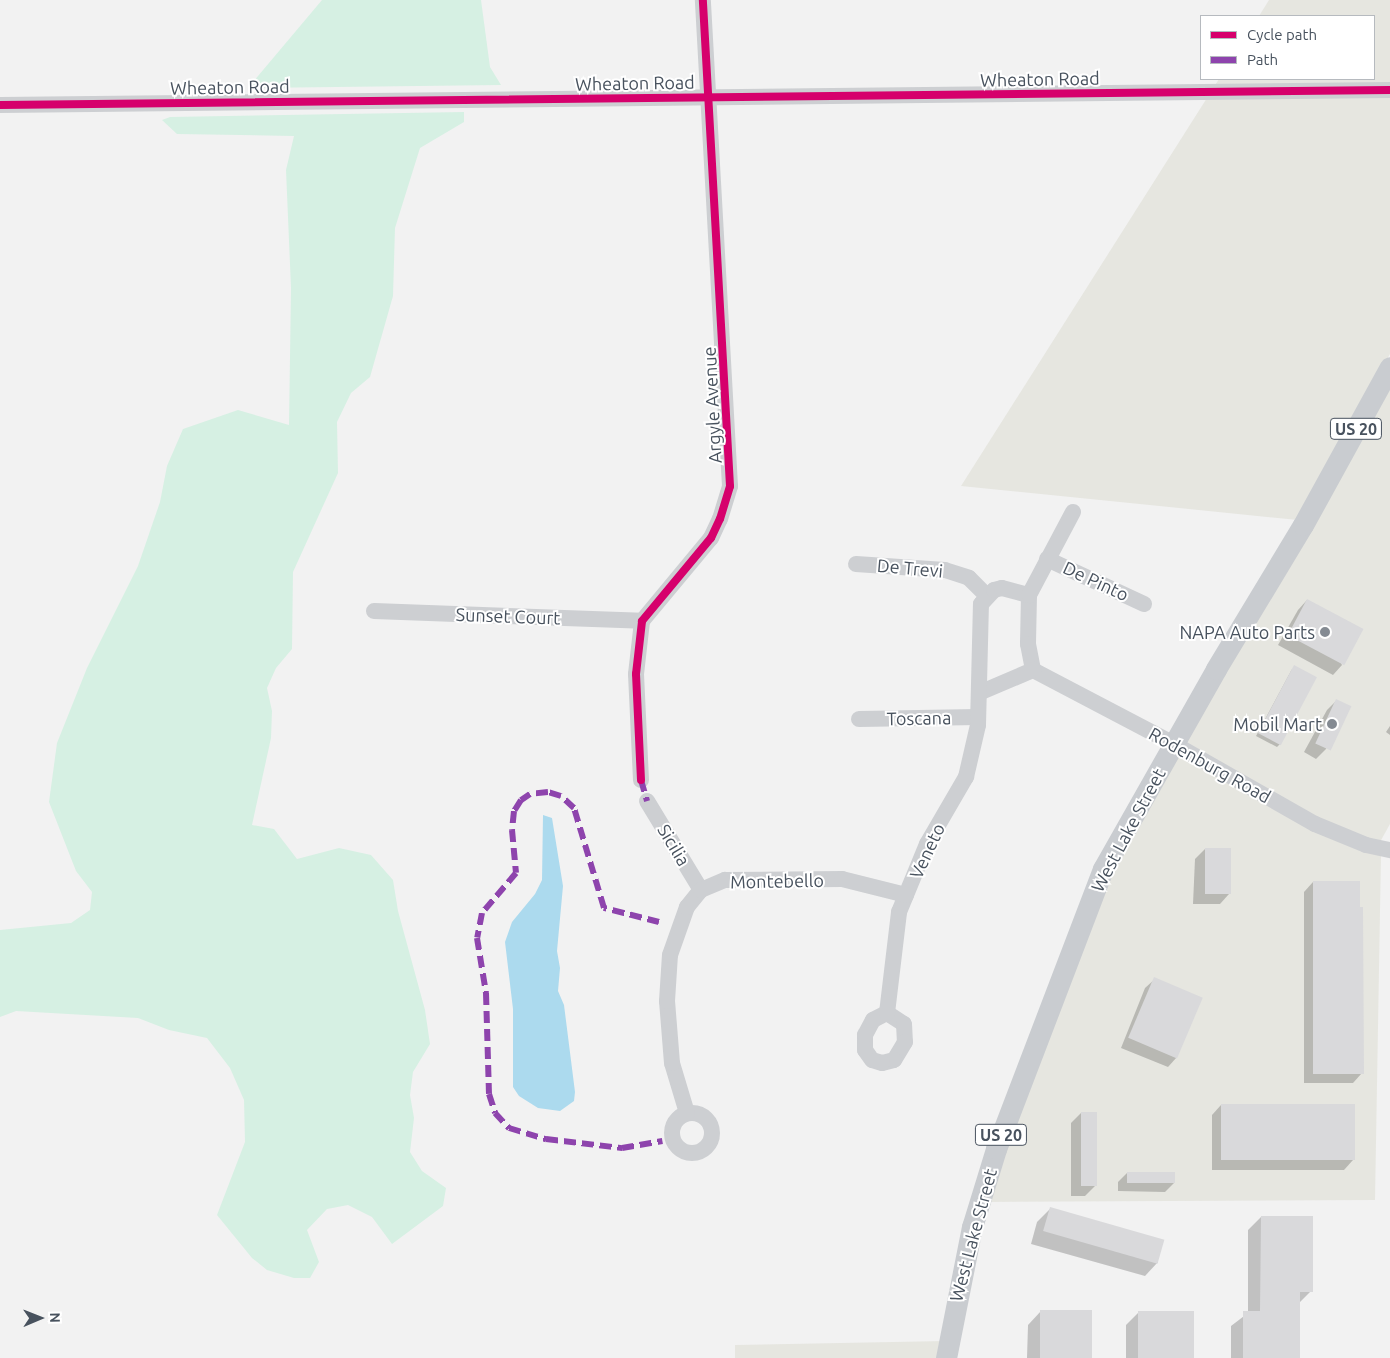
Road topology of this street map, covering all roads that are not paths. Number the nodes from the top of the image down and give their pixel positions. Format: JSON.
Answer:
{"nodes":[{"id":1,"x":703,"y":0,"type":"edge"},
{"id":2,"x":1390,"y":90,"type":"edge"},
{"id":3,"x":707,"y":97,"type":"junction"},
{"id":4,"x":0,"y":105,"type":"edge"},
{"id":5,"x":1390,"y":367,"type":"edge"},
{"id":6,"x":1073,"y":512,"type":"dead end"},
{"id":7,"x":1047,"y":559,"type":"junction"},
{"id":8,"x":856,"y":564,"type":"dead end"},
{"id":9,"x":1029,"y":595,"type":"junction"},
{"id":10,"x":986,"y":596,"type":"junction"},
{"id":11,"x":1144,"y":604,"type":"dead end"},
{"id":12,"x":374,"y":611,"type":"dead end"},
{"id":13,"x":642,"y":621,"type":"junction"},
{"id":14,"x":1033,"y":670,"type":"junction"},
{"id":15,"x":979,"y":693,"type":"junction"},
{"id":16,"x":978,"y":717,"type":"junction"},
{"id":17,"x":859,"y":719,"type":"dead end"},
{"id":18,"x":1174,"y":744,"type":"junction"},
{"id":19,"x":641,"y":780,"type":"dead end"},
{"id":20,"x":647,"y":801,"type":"dead end"},
{"id":21,"x":1390,"y":850,"type":"edge"},
{"id":22,"x":701,"y":890,"type":"junction"},
{"id":23,"x":906,"y":894,"type":"junction"},
{"id":24,"x":887,"y":1013,"type":"dead end"},
{"id":25,"x":687,"y":1113,"type":"dead end"},
{"id":26,"x":946,"y":1358,"type":"edge"}],
"edges":[{"from":1,"to":3,"type":"street","name":"Argyle Avenue"},
{"from":2,"to":3,"type":"street","name":"Wheaton Road"},
{"from":3,"to":4,"type":"street","name":"Wheaton Road"},
{"from":3,"to":13,"type":"street","name":"Argyle Avenue"},
{"from":5,"to":18,"type":"main road","name":"West Lake Street","number":"US 20"},
{"from":6,"to":7,"type":"street"},
{"from":7,"to":9,"type":"street"},
{"from":7,"to":11,"type":"street","name":"De Pinto"},
{"from":8,"to":10,"type":"street","name":"De Trevi"},
{"from":9,"to":10,"type":"street"},
{"from":9,"to":14,"type":"street"},
{"from":10,"to":15,"type":"street","name":"Veneto"},
{"from":12,"to":13,"type":"street","name":"Sunset Court"},
{"from":13,"to":19,"type":"street"},
{"from":14,"to":15,"type":"street"},
{"from":14,"to":18,"type":"street","name":"Rodenburg Road"},
{"from":15,"to":16,"type":"street","name":"Veneto"},
{"from":16,"to":17,"type":"street","name":"Toscana"},
{"from":16,"to":23,"type":"street","name":"Veneto"},
{"from":18,"to":21,"type":"street","name":"Rodenburg Road"},
{"from":18,"to":26,"type":"main road","name":"West Lake Street","number":"US 20"},
{"from":20,"to":22,"type":"street","name":"Sicilia"},
{"from":22,"to":23,"type":"street","name":"Montebello"},
{"from":22,"to":25,"type":"street"},
{"from":23,"to":24,"type":"street","name":"Veneto"}]}
